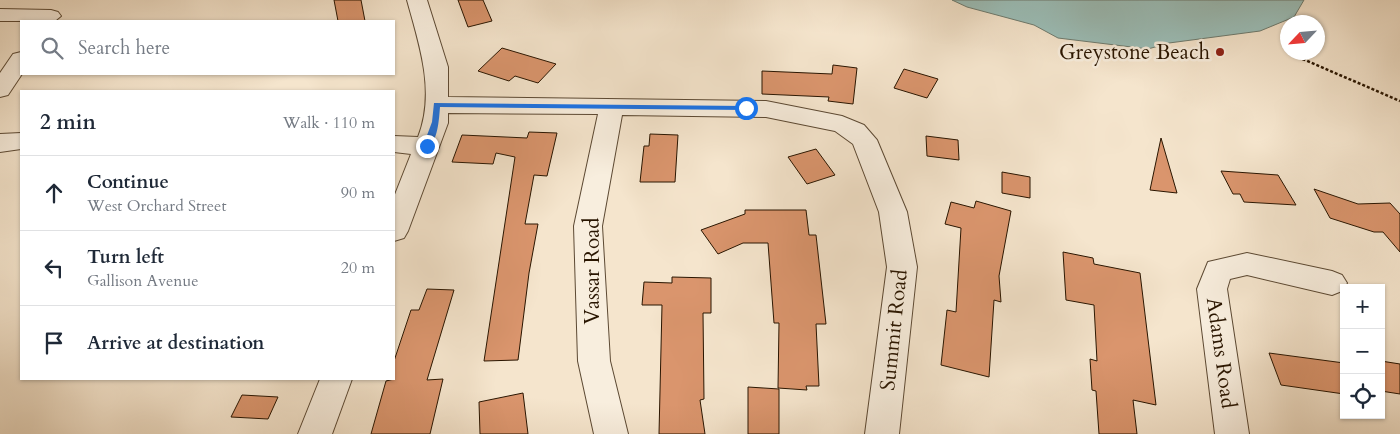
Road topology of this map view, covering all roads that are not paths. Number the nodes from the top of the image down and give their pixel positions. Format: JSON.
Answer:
{"nodes":[{"id":1,"x":417,"y":0,"type":"edge"},
{"id":2,"x":53,"y":12,"type":"edge"},
{"id":3,"x":0,"y":15,"type":"edge"},
{"id":4,"x":20,"y":60,"type":"edge"},
{"id":5,"x":0,"y":90,"type":"edge"},
{"id":6,"x":436,"y":104,"type":"junction"},
{"id":7,"x":611,"y":108,"type":"junction"},
{"id":8,"x":20,"y":141,"type":"edge"},
{"id":9,"x":0,"y":144,"type":"edge"},
{"id":10,"x":395,"y":144,"type":"edge"},
{"id":11,"x":427,"y":146,"type":"junction"},
{"id":12,"x":395,"y":228,"type":"edge"},
{"id":13,"x":1332,"y":283,"type":"dead end"},
{"id":14,"x":336,"y":380,"type":"edge"},
{"id":15,"x":315,"y":434,"type":"edge"},
{"id":16,"x":610,"y":434,"type":"edge"},
{"id":17,"x":882,"y":434,"type":"edge"},
{"id":18,"x":1232,"y":434,"type":"edge"}],
"edges":[{"from":1,"to":6,"type":"street"},
{"from":2,"to":3,"type":"street"},
{"from":4,"to":5,"type":"street"},
{"from":6,"to":7,"type":"street"},
{"from":6,"to":11,"type":"street"},
{"from":7,"to":16,"type":"street","name":"Vassar Road"},
{"from":7,"to":17,"type":"street","name":"Summit Road"},
{"from":8,"to":9,"type":"street"},
{"from":10,"to":11,"type":"street"},
{"from":11,"to":12,"type":"street"},
{"from":13,"to":18,"type":"street","name":"Adams Road"},
{"from":14,"to":15,"type":"street"}]}
